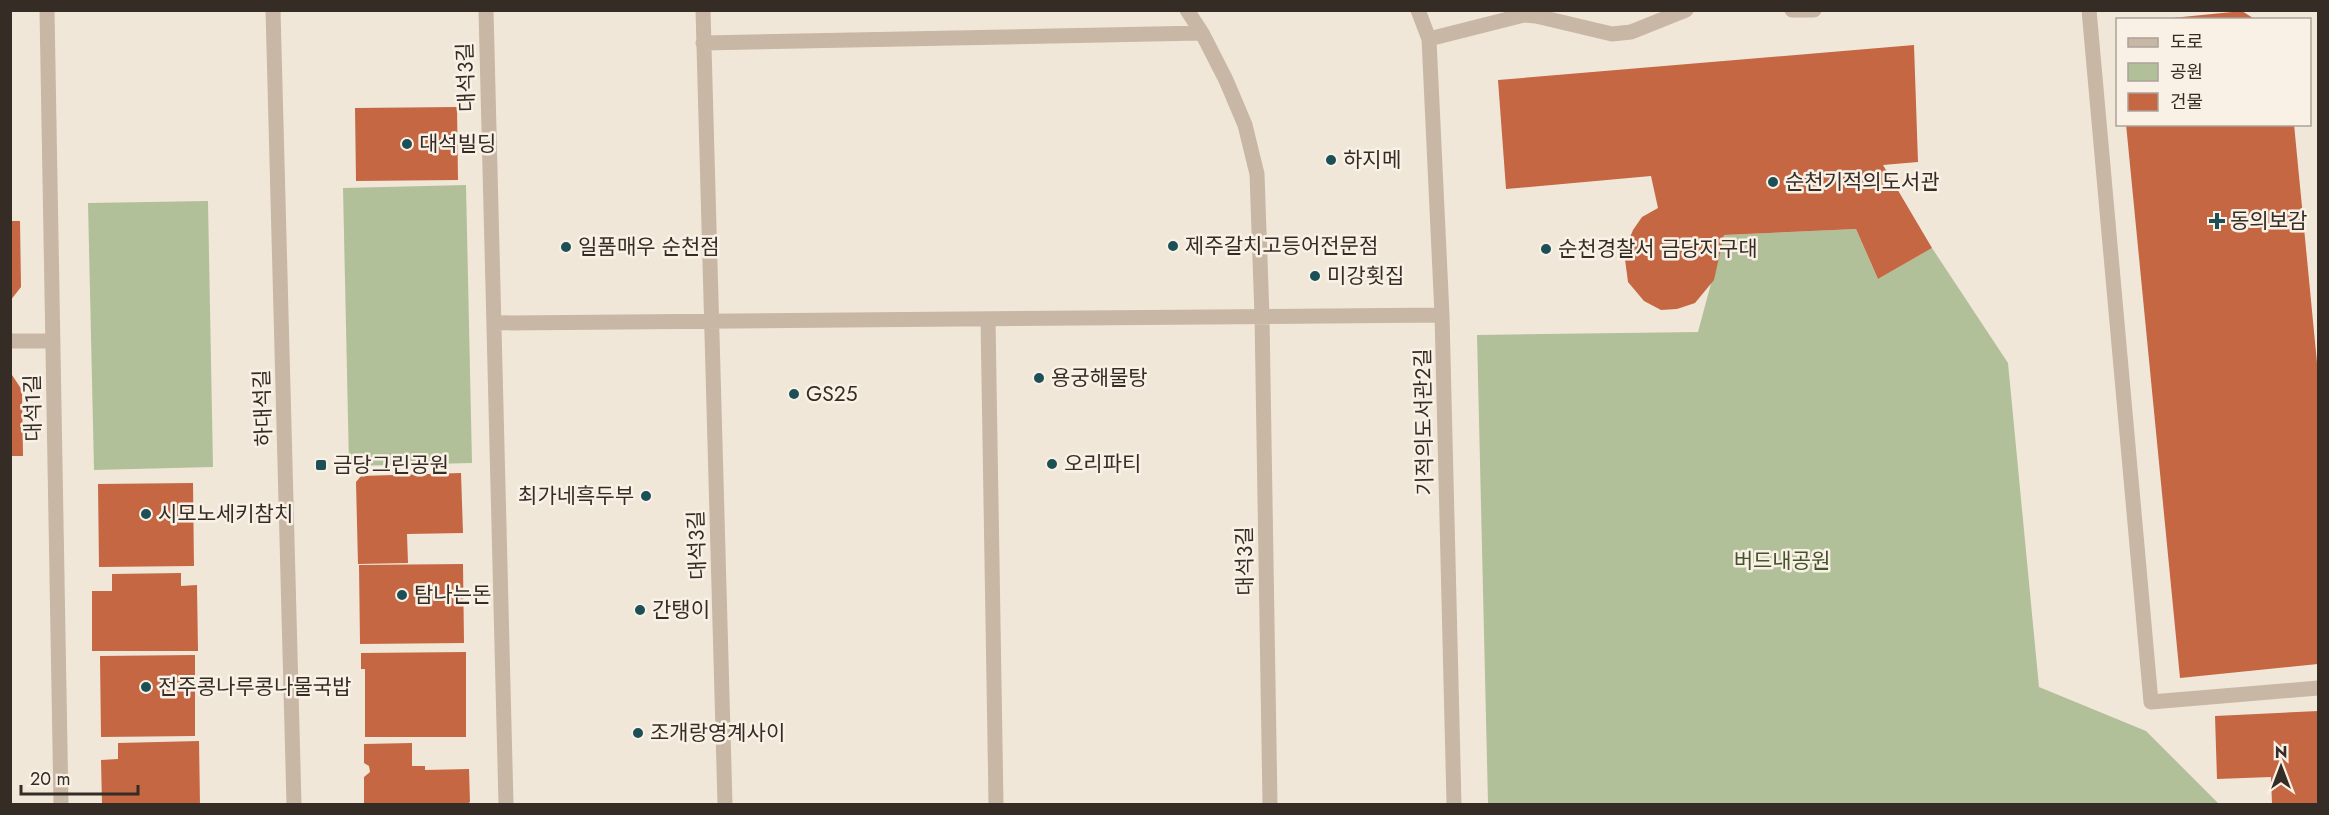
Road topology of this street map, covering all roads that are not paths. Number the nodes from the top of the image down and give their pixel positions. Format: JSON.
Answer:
{"nodes":[{"id":1,"x":47,"y":10,"type":"edge"},
{"id":2,"x":273,"y":10,"type":"edge"},
{"id":3,"x":486,"y":10,"type":"edge"},
{"id":4,"x":703,"y":10,"type":"edge"},
{"id":5,"x":1187,"y":10,"type":"edge"},
{"id":6,"x":1418,"y":10,"type":"edge"},
{"id":7,"x":1686,"y":10,"type":"edge"},
{"id":8,"x":1792,"y":10,"type":"edge"},
{"id":9,"x":1814,"y":10,"type":"edge"},
{"id":10,"x":2090,"y":10,"type":"edge"},
{"id":11,"x":1202,"y":33,"type":"junction"},
{"id":12,"x":1429,"y":39,"type":"junction"},
{"id":13,"x":703,"y":43,"type":"junction"},
{"id":14,"x":1442,"y":315,"type":"junction"},
{"id":15,"x":1262,"y":316,"type":"junction"},
{"id":16,"x":988,"y":319,"type":"junction"},
{"id":17,"x":711,"y":321,"type":"junction"},
{"id":18,"x":494,"y":323,"type":"junction"},
{"id":19,"x":10,"y":341,"type":"edge"},
{"id":20,"x":53,"y":341,"type":"junction"},
{"id":21,"x":2319,"y":688,"type":"edge"},
{"id":22,"x":61,"y":804,"type":"edge"},
{"id":23,"x":294,"y":804,"type":"edge"},
{"id":24,"x":506,"y":804,"type":"edge"},
{"id":25,"x":725,"y":804,"type":"edge"},
{"id":26,"x":996,"y":804,"type":"edge"},
{"id":27,"x":1270,"y":804,"type":"edge"},
{"id":28,"x":1454,"y":804,"type":"edge"}],
"edges":[{"from":1,"to":20,"type":"street","name":"대석1길"},
{"from":2,"to":23,"type":"street","name":"하대석길"},
{"from":3,"to":18,"type":"street","name":"대석3길"},
{"from":4,"to":13,"type":"street","name":"대석3길"},
{"from":5,"to":11,"type":"street","name":"대석3길"},
{"from":6,"to":12,"type":"street","name":"기적의도서관2길"},
{"from":7,"to":12,"type":"street"},
{"from":8,"to":9,"type":"street"},
{"from":10,"to":21,"type":"street"},
{"from":11,"to":13,"type":"street"},
{"from":11,"to":15,"type":"street","name":"대석3길"},
{"from":12,"to":14,"type":"street","name":"기적의도서관2길"},
{"from":13,"to":17,"type":"street","name":"대석3길"},
{"from":14,"to":15,"type":"street"},
{"from":14,"to":28,"type":"street","name":"기적의도서관2길"},
{"from":15,"to":16,"type":"street"},
{"from":15,"to":27,"type":"street","name":"대석3길"},
{"from":16,"to":17,"type":"street"},
{"from":16,"to":26,"type":"street"},
{"from":17,"to":18,"type":"street"},
{"from":17,"to":25,"type":"street","name":"대석3길"},
{"from":18,"to":24,"type":"street","name":"대석3길"},
{"from":19,"to":20,"type":"street"},
{"from":20,"to":22,"type":"street","name":"대석1길"}]}
